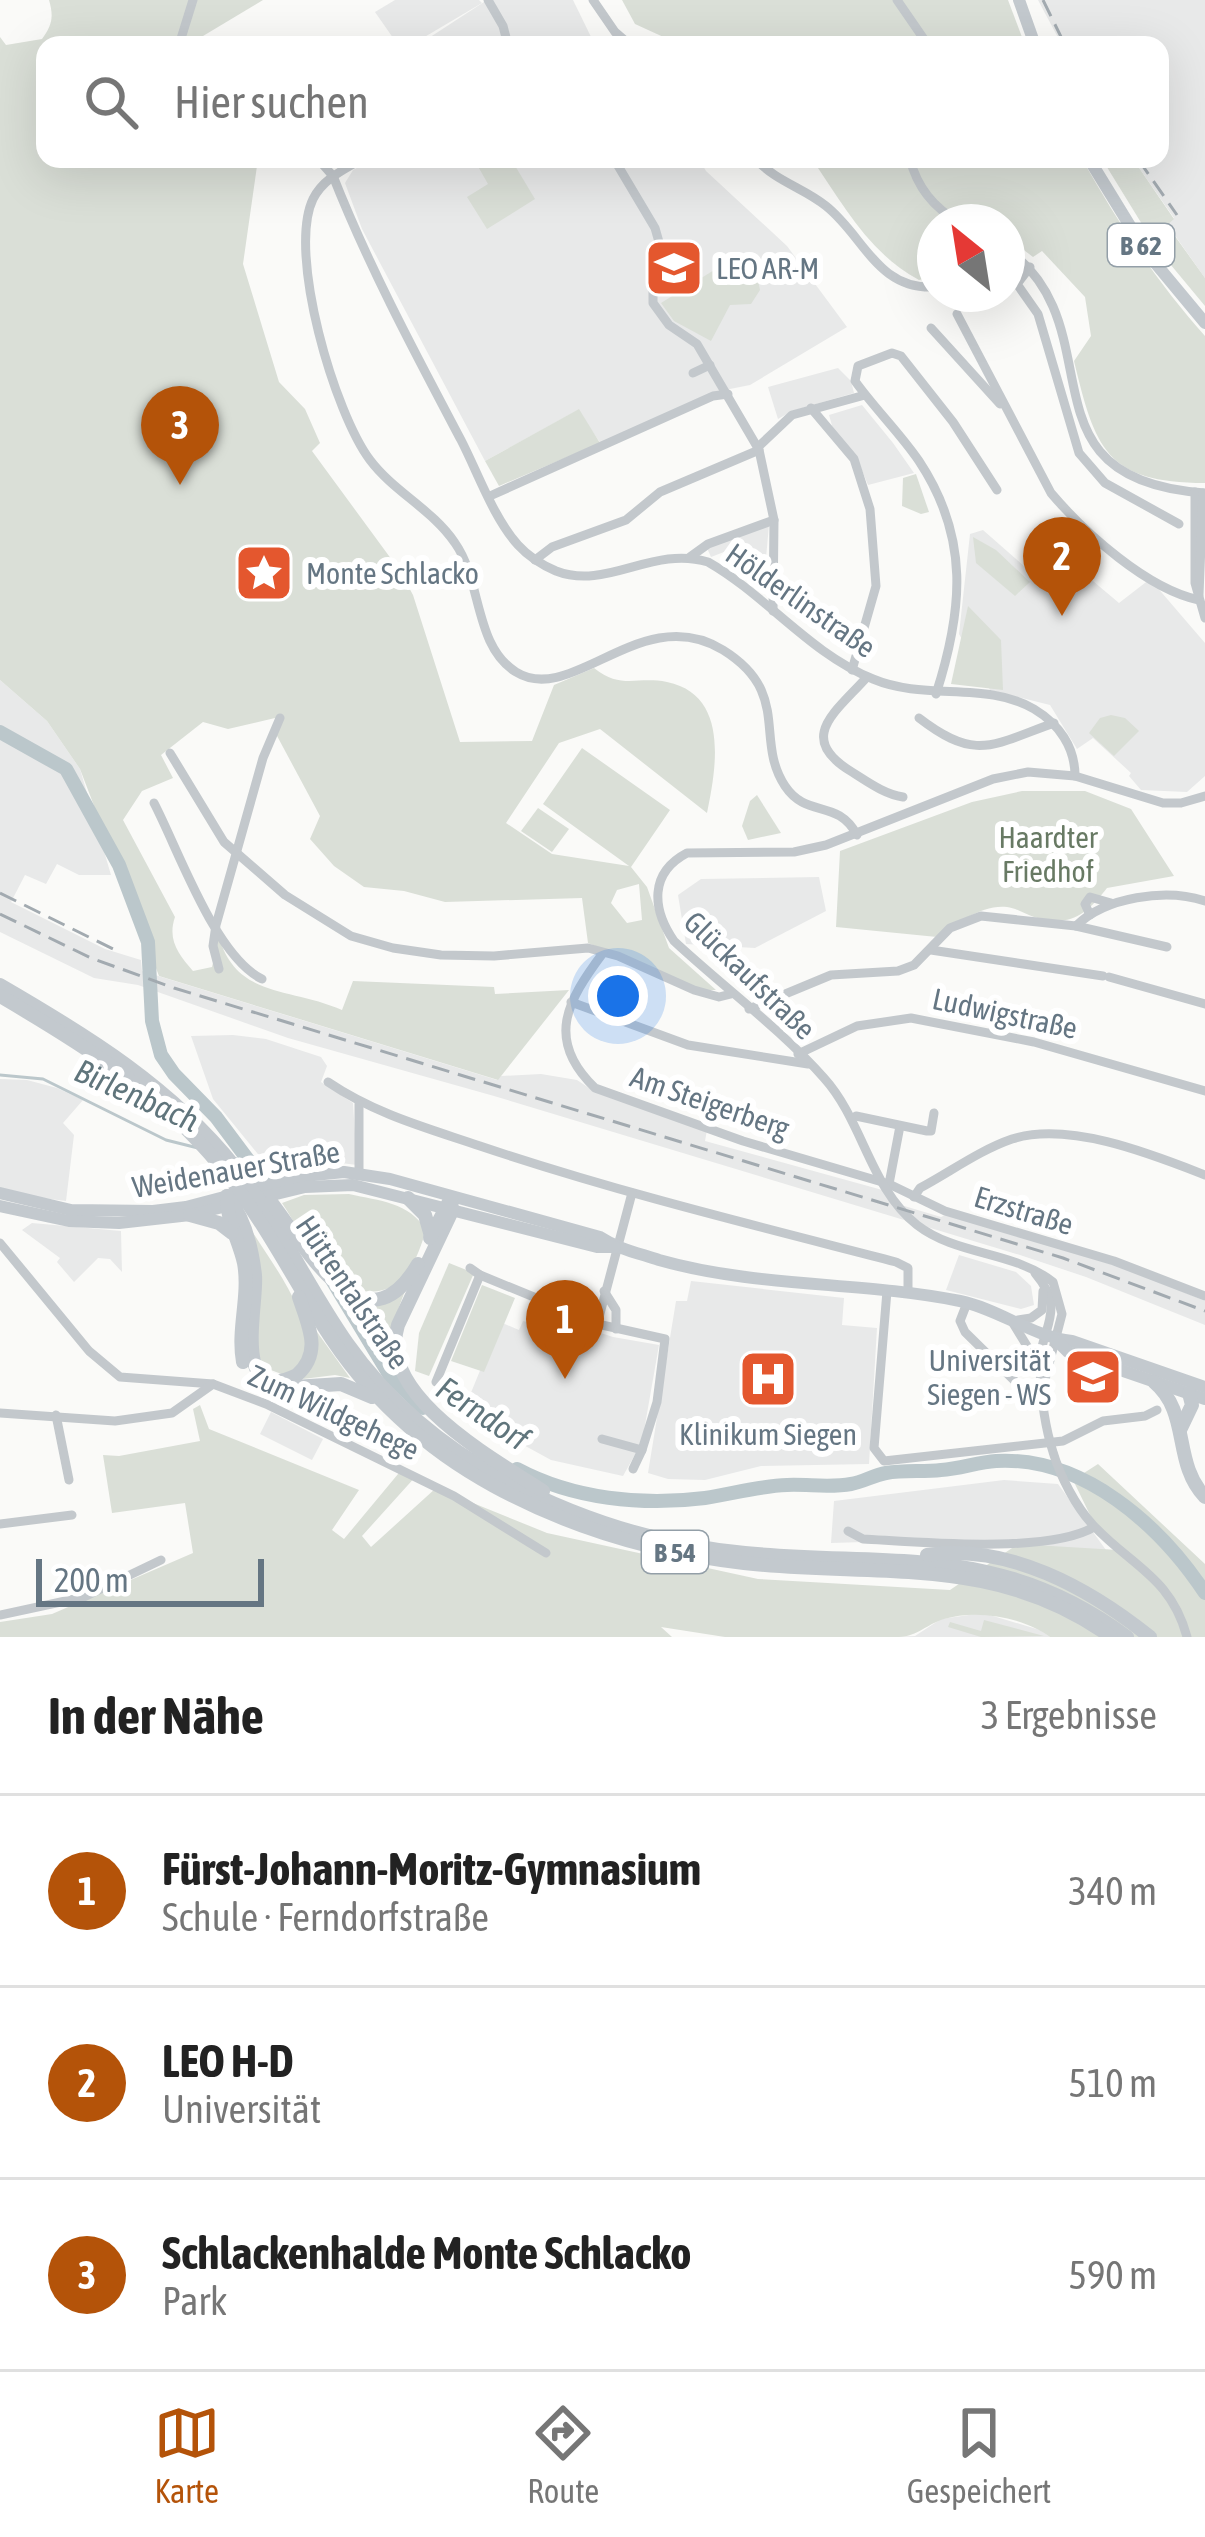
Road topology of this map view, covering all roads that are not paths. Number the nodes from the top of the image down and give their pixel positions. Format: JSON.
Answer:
{"nodes":[{"id":1,"x":193,"y":0,"type":"edge"},
{"id":2,"x":488,"y":0,"type":"edge"},
{"id":3,"x":593,"y":0,"type":"edge"},
{"id":4,"x":897,"y":0,"type":"edge"},
{"id":5,"x":1019,"y":0,"type":"edge"},
{"id":6,"x":182,"y":36,"type":"edge"},
{"id":7,"x":506,"y":36,"type":"edge"},
{"id":8,"x":620,"y":36,"type":"edge"},
{"id":9,"x":922,"y":36,"type":"edge"},
{"id":10,"x":1032,"y":36,"type":"edge"},
{"id":11,"x":326,"y":168,"type":"edge"},
{"id":12,"x":347,"y":168,"type":"edge"},
{"id":13,"x":619,"y":168,"type":"edge"},
{"id":14,"x":765,"y":168,"type":"edge"},
{"id":15,"x":912,"y":168,"type":"edge"},
{"id":16,"x":1094,"y":168,"type":"edge"},
{"id":17,"x":333,"y":176,"type":"junction"},
{"id":18,"x":934,"y":204,"type":"edge"},
{"id":19,"x":1025,"y":263,"type":"edge"},
{"id":20,"x":1030,"y":267,"type":"junction"},
{"id":21,"x":917,"y":285,"type":"edge"},
{"id":22,"x":957,"y":314,"type":"dead end"},
{"id":23,"x":1205,"y":323,"type":"edge"},
{"id":24,"x":931,"y":328,"type":"dead end"},
{"id":25,"x":710,"y":365,"type":"junction"},
{"id":26,"x":693,"y":373,"type":"dead end"},
{"id":27,"x":728,"y":394,"type":"junction"},
{"id":28,"x":865,"y":395,"type":"junction"},
{"id":29,"x":811,"y":408,"type":"junction"},
{"id":30,"x":1008,"y":412,"type":"junction"},
{"id":31,"x":758,"y":448,"type":"junction"},
{"id":32,"x":997,"y":490,"type":"dead end"},
{"id":33,"x":1201,"y":493,"type":"edge"},
{"id":34,"x":490,"y":496,"type":"junction"},
{"id":35,"x":774,"y":520,"type":"junction"},
{"id":36,"x":1179,"y":524,"type":"dead end"},
{"id":37,"x":1204,"y":545,"type":"edge"},
{"id":38,"x":690,"y":557,"type":"junction"},
{"id":39,"x":536,"y":560,"type":"junction"},
{"id":40,"x":1199,"y":597,"type":"junction"},
{"id":41,"x":773,"y":610,"type":"junction"},
{"id":42,"x":1205,"y":618,"type":"edge"},
{"id":43,"x":852,"y":670,"type":"junction"},
{"id":44,"x":867,"y":677,"type":"junction"},
{"id":45,"x":936,"y":694,"type":"junction"},
{"id":46,"x":280,"y":718,"type":"dead end"},
{"id":47,"x":919,"y":718,"type":"dead end"},
{"id":48,"x":1054,"y":724,"type":"junction"},
{"id":49,"x":170,"y":753,"type":"dead end"},
{"id":50,"x":1076,"y":776,"type":"junction"},
{"id":51,"x":1205,"y":796,"type":"edge"},
{"id":52,"x":903,"y":797,"type":"dead end"},
{"id":53,"x":154,"y":803,"type":"dead end"},
{"id":54,"x":857,"y":835,"type":"junction"},
{"id":55,"x":238,"y":854,"type":"junction"},
{"id":56,"x":1200,"y":899,"type":"edge"},
{"id":57,"x":216,"y":926,"type":"junction"},
{"id":58,"x":1076,"y":926,"type":"junction"},
{"id":59,"x":1167,"y":947,"type":"dead end"},
{"id":60,"x":931,"y":950,"type":"junction"},
{"id":61,"x":603,"y":953,"type":"junction"},
{"id":62,"x":219,"y":969,"type":"dead end"},
{"id":63,"x":262,"y":979,"type":"dead end"},
{"id":64,"x":0,"y":985,"type":"edge"},
{"id":65,"x":731,"y":994,"type":"junction"},
{"id":66,"x":0,"y":996,"type":"edge"},
{"id":67,"x":571,"y":1002,"type":"junction"},
{"id":68,"x":1205,"y":1004,"type":"edge"},
{"id":69,"x":749,"y":1010,"type":"junction"},
{"id":70,"x":798,"y":1054,"type":"junction"},
{"id":71,"x":808,"y":1064,"type":"junction"},
{"id":72,"x":328,"y":1082,"type":"dead end"},
{"id":73,"x":1205,"y":1091,"type":"edge"},
{"id":74,"x":359,"y":1104,"type":"junction"},
{"id":75,"x":934,"y":1113,"type":"dead end"},
{"id":76,"x":856,"y":1116,"type":"dead end"},
{"id":77,"x":900,"y":1126,"type":"junction"},
{"id":78,"x":233,"y":1165,"type":"junction"},
{"id":79,"x":359,"y":1173,"type":"junction"},
{"id":80,"x":1205,"y":1174,"type":"edge"},
{"id":81,"x":889,"y":1184,"type":"junction"},
{"id":82,"x":283,"y":1187,"type":"junction"},
{"id":83,"x":0,"y":1193,"type":"edge"},
{"id":84,"x":632,"y":1193,"type":"junction"},
{"id":85,"x":914,"y":1197,"type":"junction"},
{"id":86,"x":408,"y":1198,"type":"junction"},
{"id":87,"x":230,"y":1203,"type":"junction"},
{"id":88,"x":0,"y":1206,"type":"edge"},
{"id":89,"x":448,"y":1206,"type":"junction"},
{"id":90,"x":190,"y":1215,"type":"junction"},
{"id":91,"x":430,"y":1236,"type":"junction"},
{"id":92,"x":236,"y":1237,"type":"junction"},
{"id":93,"x":0,"y":1243,"type":"edge"},
{"id":94,"x":616,"y":1247,"type":"junction"},
{"id":95,"x":470,"y":1268,"type":"dead end"},
{"id":96,"x":1031,"y":1269,"type":"junction"},
{"id":97,"x":290,"y":1270,"type":"junction"},
{"id":98,"x":480,"y":1275,"type":"junction"},
{"id":99,"x":1040,"y":1280,"type":"junction"},
{"id":100,"x":604,"y":1291,"type":"junction"},
{"id":101,"x":886,"y":1291,"type":"junction"},
{"id":102,"x":908,"y":1293,"type":"junction"},
{"id":103,"x":1205,"y":1296,"type":"edge"},
{"id":104,"x":967,"y":1303,"type":"junction"},
{"id":105,"x":1013,"y":1318,"type":"junction"},
{"id":106,"x":598,"y":1321,"type":"junction"},
{"id":107,"x":616,"y":1329,"type":"junction"},
{"id":108,"x":1052,"y":1337,"type":"junction"},
{"id":109,"x":1040,"y":1368,"type":"junction"},
{"id":110,"x":436,"y":1382,"type":"dead end"},
{"id":111,"x":1154,"y":1382,"type":"joint"},
{"id":112,"x":213,"y":1384,"type":"junction"},
{"id":113,"x":1044,"y":1393,"type":"junction"},
{"id":114,"x":1188,"y":1397,"type":"edge"},
{"id":115,"x":1205,"y":1399,"type":"edge"},
{"id":116,"x":387,"y":1406,"type":"junction"},
{"id":117,"x":1157,"y":1410,"type":"dead end"},
{"id":118,"x":0,"y":1413,"type":"edge"},
{"id":119,"x":56,"y":1415,"type":"junction"},
{"id":120,"x":602,"y":1438,"type":"dead end"},
{"id":121,"x":1052,"y":1447,"type":"junction"},
{"id":122,"x":642,"y":1450,"type":"junction"},
{"id":123,"x":633,"y":1469,"type":"dead end"},
{"id":124,"x":69,"y":1480,"type":"dead end"},
{"id":125,"x":1205,"y":1497,"type":"edge"},
{"id":126,"x":72,"y":1515,"type":"dead end"},
{"id":127,"x":583,"y":1516,"type":"junction"},
{"id":128,"x":0,"y":1524,"type":"edge"},
{"id":129,"x":1094,"y":1527,"type":"junction"},
{"id":130,"x":848,"y":1531,"type":"dead end"},
{"id":131,"x":546,"y":1553,"type":"dead end"},
{"id":132,"x":898,"y":1558,"type":"junction"},
{"id":133,"x":161,"y":1560,"type":"dead end"},
{"id":134,"x":0,"y":1615,"type":"edge"},
{"id":135,"x":1111,"y":1637,"type":"edge"},
{"id":136,"x":1127,"y":1637,"type":"edge"},
{"id":137,"x":1150,"y":1637,"type":"edge"},
{"id":138,"x":1187,"y":1637,"type":"edge"}],
"edges":[{"from":1,"to":6,"type":"street"},
{"from":2,"to":7,"type":"street"},
{"from":3,"to":8,"type":"street"},
{"from":4,"to":9,"type":"street"},
{"from":5,"to":10,"type":"main road"},
{"from":11,"to":17,"type":"street"},
{"from":12,"to":17,"type":"street"},
{"from":13,"to":25,"type":"street"},
{"from":14,"to":21,"type":"street"},
{"from":15,"to":18,"type":"street"},
{"from":16,"to":23,"type":"main road","number":"B 62"},
{"from":17,"to":34,"type":"street"},
{"from":17,"to":54,"type":"street"},
{"from":19,"to":20,"type":"street"},
{"from":20,"to":33,"type":"street"},
{"from":20,"to":36,"type":"street"},
{"from":22,"to":30,"type":"street"},
{"from":24,"to":30,"type":"street"},
{"from":25,"to":26,"type":"street"},
{"from":25,"to":27,"type":"street"},
{"from":27,"to":31,"type":"street"},
{"from":27,"to":34,"type":"street"},
{"from":28,"to":29,"type":"street"},
{"from":28,"to":32,"type":"street"},
{"from":28,"to":45,"type":"street"},
{"from":29,"to":31,"type":"street"},
{"from":29,"to":43,"type":"street"},
{"from":30,"to":40,"type":"street"},
{"from":31,"to":35,"type":"street"},
{"from":31,"to":39,"type":"street"},
{"from":33,"to":37,"type":"street"},
{"from":33,"to":40,"type":"street"},
{"from":34,"to":39,"type":"street"},
{"from":35,"to":38,"type":"street"},
{"from":35,"to":41,"type":"street"},
{"from":37,"to":40,"type":"street"},
{"from":38,"to":39,"type":"street","name":"Hölderlinstraße"},
{"from":38,"to":41,"type":"street","name":"Hölderlinstraße"},
{"from":40,"to":42,"type":"street"},
{"from":41,"to":43,"type":"street","name":"Hölderlinstraße"},
{"from":43,"to":44,"type":"street","name":"Hölderlinstraße"},
{"from":44,"to":45,"type":"street","name":"Hölderlinstraße"},
{"from":44,"to":52,"type":"street"},
{"from":45,"to":48,"type":"street","name":"Hölderlinstraße"},
{"from":46,"to":55,"type":"street"},
{"from":47,"to":48,"type":"street"},
{"from":48,"to":50,"type":"street"},
{"from":49,"to":55,"type":"street"},
{"from":50,"to":51,"type":"street","name":"Glückaufstraße"},
{"from":50,"to":54,"type":"street","name":"Glückaufstraße"},
{"from":53,"to":57,"type":"street"},
{"from":54,"to":65,"type":"street","name":"Glückaufstraße"},
{"from":55,"to":57,"type":"street"},
{"from":55,"to":61,"type":"street"},
{"from":56,"to":58,"type":"street"},
{"from":57,"to":62,"type":"street"},
{"from":57,"to":63,"type":"street"},
{"from":58,"to":59,"type":"street"},
{"from":58,"to":60,"type":"street"},
{"from":60,"to":68,"type":"street"},
{"from":60,"to":69,"type":"street"},
{"from":61,"to":65,"type":"street"},
{"from":61,"to":67,"type":"street"},
{"from":64,"to":78,"type":"highway","name":"Hüttentalstraße","number":"B 54"},
{"from":65,"to":69,"type":"street","name":"Glückaufstraße"},
{"from":66,"to":97,"type":"highway","name":"Hüttentalstraße","number":"B 54"},
{"from":67,"to":71,"type":"street"},
{"from":67,"to":81,"type":"street","name":"Am Steigerberg"},
{"from":69,"to":70,"type":"street","name":"Glückaufstraße"},
{"from":70,"to":71,"type":"street","name":"Glückaufstraße"},
{"from":70,"to":73,"type":"street","name":"Ludwigstraße"},
{"from":71,"to":96,"type":"street","name":"Glückaufstraße"},
{"from":72,"to":74,"type":"street"},
{"from":74,"to":79,"type":"street"},
{"from":74,"to":84,"type":"street"},
{"from":75,"to":77,"type":"street"},
{"from":76,"to":77,"type":"street"},
{"from":77,"to":81,"type":"street"},
{"from":78,"to":91,"type":"highway"},
{"from":78,"to":127,"type":"highway","name":"Hüttentalstraße","number":"B 54"},
{"from":79,"to":82,"type":"main road","name":"Weidenauer Straße"},
{"from":79,"to":89,"type":"main road","name":"Weidenauer Straße"},
{"from":80,"to":85,"type":"street"},
{"from":81,"to":85,"type":"street","name":"Erzstraße"},
{"from":82,"to":86,"type":"main road","name":"Weidenauer Straße"},
{"from":82,"to":87,"type":"main road","name":"Weidenauer Straße"},
{"from":83,"to":87,"type":"main road","name":"Weidenauer Straße"},
{"from":84,"to":94,"type":"street"},
{"from":84,"to":102,"type":"street"},
{"from":85,"to":103,"type":"street","name":"Erzstraße"},
{"from":86,"to":89,"type":"main road","name":"Weidenauer Straße"},
{"from":86,"to":91,"type":"highway"},
{"from":87,"to":90,"type":"main road","name":"Weidenauer Straße"},
{"from":87,"to":92,"type":"highway"},
{"from":87,"to":97,"type":"highway"},
{"from":88,"to":90,"type":"main road","name":"Weidenauer Straße"},
{"from":89,"to":91,"type":"highway"},
{"from":89,"to":94,"type":"main road","name":"Weidenauer Straße"},
{"from":89,"to":127,"type":"highway"},
{"from":90,"to":92,"type":"highway"},
{"from":92,"to":116,"type":"highway"},
{"from":93,"to":112,"type":"street","name":"Zum Wildgehege"},
{"from":94,"to":100,"type":"street"},
{"from":94,"to":101,"type":"main road","name":"Weidenauer Straße"},
{"from":95,"to":98,"type":"street"},
{"from":96,"to":99,"type":"street"},
{"from":96,"to":108,"type":"street"},
{"from":97,"to":116,"type":"highway","name":"Hüttentalstraße","number":"B 54"},
{"from":98,"to":106,"type":"street"},
{"from":98,"to":110,"type":"street"},
{"from":99,"to":105,"type":"street"},
{"from":99,"to":108,"type":"street"},
{"from":100,"to":106,"type":"street"},
{"from":100,"to":107,"type":"street"},
{"from":101,"to":102,"type":"main road","name":"Weidenauer Straße"},
{"from":101,"to":121,"type":"street"},
{"from":102,"to":104,"type":"main road","name":"Weidenauer Straße"},
{"from":104,"to":105,"type":"main road","name":"Weidenauer Straße"},
{"from":104,"to":113,"type":"street"},
{"from":105,"to":108,"type":"main road","name":"Weidenauer Straße"},
{"from":105,"to":109,"type":"street"},
{"from":106,"to":107,"type":"street"},
{"from":107,"to":122,"type":"street"},
{"from":108,"to":109,"type":"street"},
{"from":108,"to":111,"type":"main road","name":"Weidenauer Straße"},
{"from":108,"to":113,"type":"street"},
{"from":108,"to":114,"type":"main road","name":"Weidenauer Straße"},
{"from":109,"to":113,"type":"street"},
{"from":111,"to":114,"type":"highway"},
{"from":112,"to":119,"type":"street"},
{"from":112,"to":131,"type":"street","name":"Zum Wildgehege"},
{"from":113,"to":121,"type":"street"},
{"from":114,"to":115,"type":"main road","name":"Weidenauer Straße"},
{"from":114,"to":125,"type":"highway"},
{"from":116,"to":135,"type":"highway","name":"Hüttentalstraße","number":"B 54"},
{"from":117,"to":121,"type":"street"},
{"from":118,"to":119,"type":"street"},
{"from":119,"to":124,"type":"street"},
{"from":120,"to":122,"type":"street"},
{"from":121,"to":129,"type":"street"},
{"from":122,"to":123,"type":"street"},
{"from":126,"to":128,"type":"street"},
{"from":127,"to":132,"type":"highway","name":"Hüttentalstraße","number":"B 54"},
{"from":129,"to":130,"type":"street"},
{"from":129,"to":138,"type":"street"},
{"from":132,"to":136,"type":"highway","name":"Hüttentalstraße","number":"B 54"},
{"from":132,"to":137,"type":"highway","number":"B 54"},
{"from":133,"to":134,"type":"street"}]}
